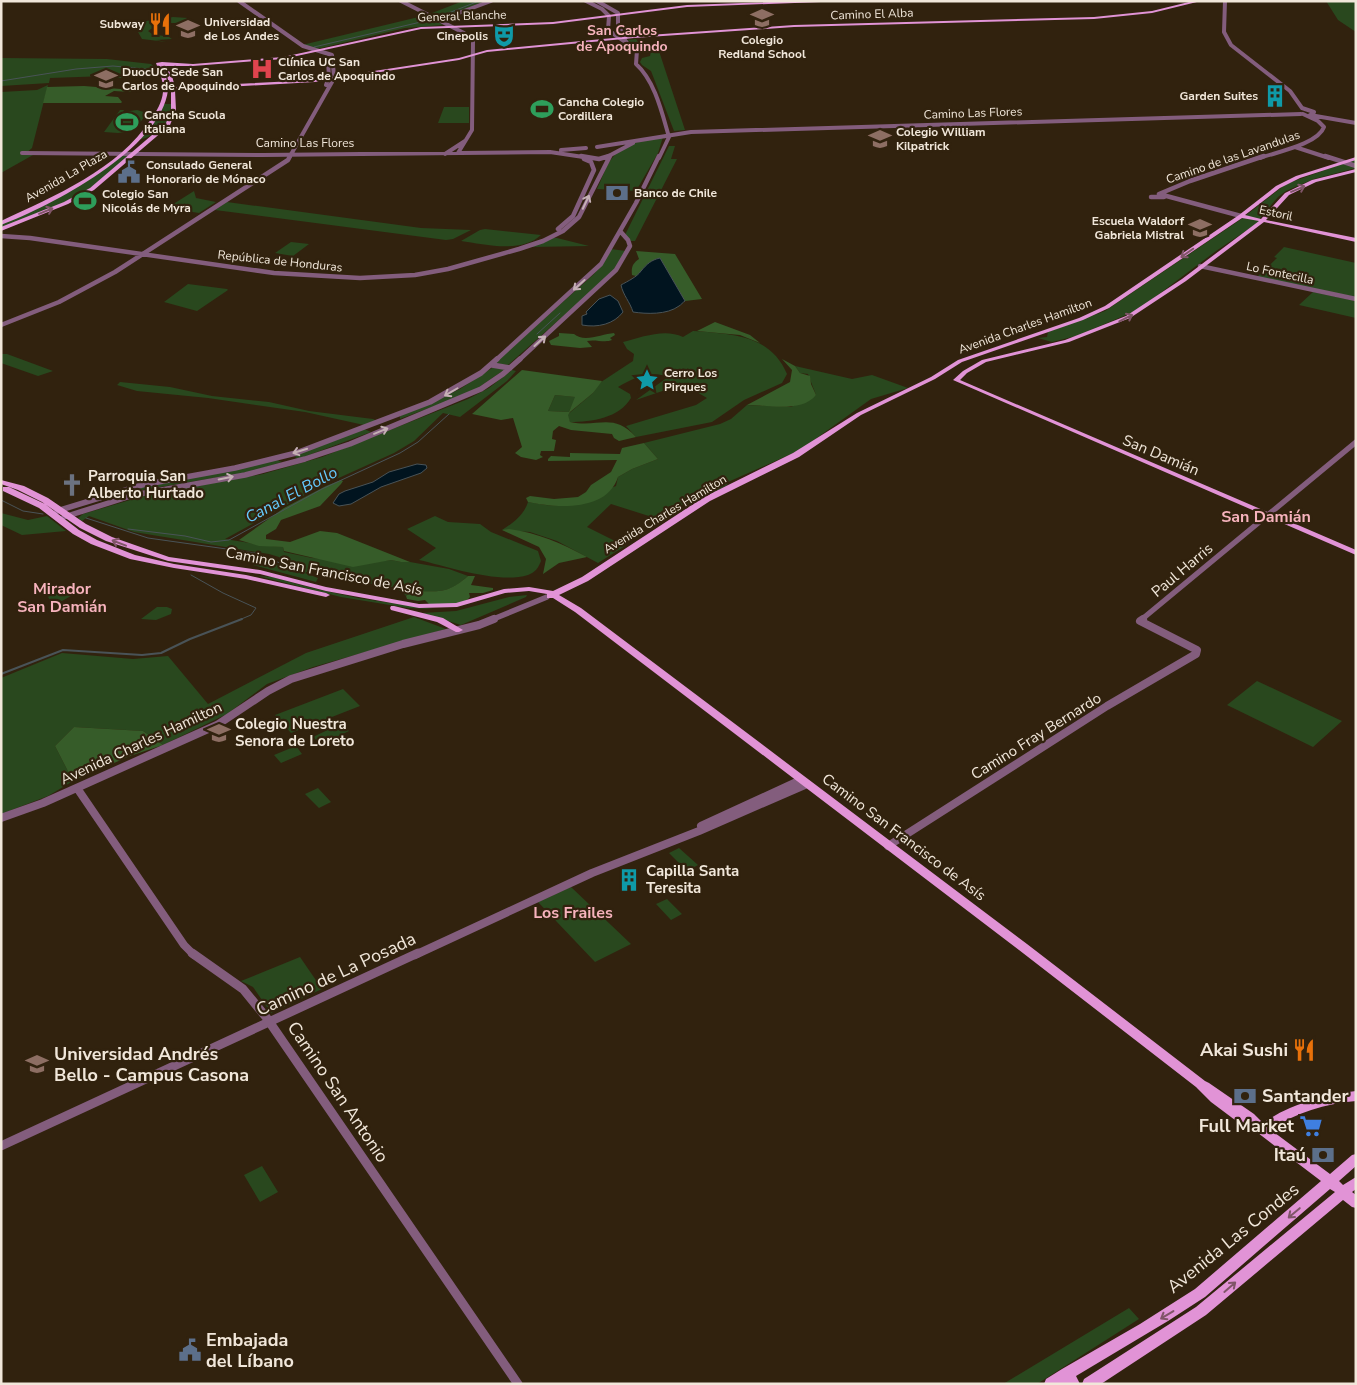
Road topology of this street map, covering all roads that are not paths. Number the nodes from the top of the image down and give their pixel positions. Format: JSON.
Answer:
{"nodes":[{"id":1,"x":233,"y":1,"type":"edge"},
{"id":2,"x":239,"y":1,"type":"edge"},
{"id":3,"x":401,"y":1,"type":"edge"},
{"id":4,"x":406,"y":1,"type":"edge"},
{"id":5,"x":487,"y":1,"type":"edge"},
{"id":6,"x":491,"y":1,"type":"edge"},
{"id":7,"x":586,"y":1,"type":"edge"},
{"id":8,"x":598,"y":1,"type":"edge"},
{"id":9,"x":845,"y":1,"type":"edge"},
{"id":10,"x":1199,"y":1,"type":"edge"},
{"id":11,"x":1225,"y":1,"type":"edge"},
{"id":12,"x":619,"y":14,"type":"junction"},
{"id":13,"x":609,"y":16,"type":"junction"},
{"id":14,"x":441,"y":19,"type":"junction"},
{"id":15,"x":575,"y":20,"type":"junction"},
{"id":16,"x":454,"y":26,"type":"junction"},
{"id":17,"x":622,"y":38,"type":"junction"},
{"id":18,"x":596,"y":40,"type":"junction"},
{"id":19,"x":590,"y":42,"type":"junction"},
{"id":20,"x":317,"y":51,"type":"junction"},
{"id":21,"x":474,"y":54,"type":"junction"},
{"id":22,"x":160,"y":64,"type":"junction"},
{"id":23,"x":355,"y":75,"type":"junction"},
{"id":24,"x":331,"y":79,"type":"junction"},
{"id":25,"x":330,"y":86,"type":"junction"},
{"id":26,"x":166,"y":89,"type":"junction"},
{"id":27,"x":173,"y":89,"type":"junction"},
{"id":28,"x":173,"y":102,"type":"junction"},
{"id":29,"x":162,"y":103,"type":"junction"},
{"id":30,"x":1301,"y":112,"type":"junction"},
{"id":31,"x":1313,"y":116,"type":"junction"},
{"id":32,"x":1356,"y":123,"type":"edge"},
{"id":33,"x":668,"y":135,"type":"junction"},
{"id":34,"x":657,"y":136,"type":"junction"},
{"id":35,"x":468,"y":139,"type":"junction"},
{"id":36,"x":138,"y":140,"type":"junction"},
{"id":37,"x":148,"y":140,"type":"junction"},
{"id":38,"x":597,"y":147,"type":"junction"},
{"id":39,"x":1296,"y":147,"type":"junction"},
{"id":40,"x":586,"y":148,"type":"junction"},
{"id":41,"x":24,"y":152,"type":"dead end"},
{"id":42,"x":447,"y":152,"type":"junction"},
{"id":43,"x":459,"y":152,"type":"junction"},
{"id":44,"x":124,"y":153,"type":"junction"},
{"id":45,"x":134,"y":153,"type":"junction"},
{"id":46,"x":290,"y":154,"type":"junction"},
{"id":47,"x":576,"y":155,"type":"junction"},
{"id":48,"x":611,"y":155,"type":"junction"},
{"id":49,"x":584,"y":158,"type":"junction"},
{"id":50,"x":1356,"y":158,"type":"edge"},
{"id":51,"x":1343,"y":162,"type":"junction"},
{"id":52,"x":1356,"y":166,"type":"edge"},
{"id":53,"x":1356,"y":170,"type":"edge"},
{"id":54,"x":94,"y":174,"type":"junction"},
{"id":55,"x":110,"y":174,"type":"junction"},
{"id":56,"x":590,"y":179,"type":"junction"},
{"id":57,"x":597,"y":179,"type":"junction"},
{"id":58,"x":1165,"y":191,"type":"junction"},
{"id":59,"x":1158,"y":194,"type":"junction"},
{"id":60,"x":1151,"y":197,"type":"dead end"},
{"id":61,"x":1174,"y":199,"type":"junction"},
{"id":62,"x":1181,"y":199,"type":"junction"},
{"id":63,"x":1193,"y":203,"type":"junction"},
{"id":64,"x":1241,"y":216,"type":"junction"},
{"id":65,"x":14,"y":217,"type":"junction"},
{"id":66,"x":25,"y":219,"type":"junction"},
{"id":67,"x":1262,"y":221,"type":"junction"},
{"id":68,"x":567,"y":222,"type":"junction"},
{"id":69,"x":1,"y":223,"type":"edge"},
{"id":70,"x":574,"y":223,"type":"junction"},
{"id":71,"x":1,"y":229,"type":"edge"},
{"id":72,"x":620,"y":231,"type":"junction"},
{"id":73,"x":1,"y":235,"type":"edge"},
{"id":74,"x":1356,"y":240,"type":"edge"},
{"id":75,"x":142,"y":253,"type":"junction"},
{"id":76,"x":459,"y":264,"type":"junction"},
{"id":77,"x":1200,"y":266,"type":"junction"},
{"id":78,"x":1356,"y":299,"type":"edge"},
{"id":79,"x":1,"y":324,"type":"edge"},
{"id":80,"x":1046,"y":334,"type":"junction"},
{"id":81,"x":1081,"y":336,"type":"junction"},
{"id":82,"x":492,"y":365,"type":"junction"},
{"id":83,"x":510,"y":368,"type":"junction"},
{"id":84,"x":956,"y":380,"type":"joint"},
{"id":85,"x":1356,"y":442,"type":"edge"},
{"id":86,"x":1,"y":482,"type":"edge"},
{"id":87,"x":1,"y":488,"type":"edge"},
{"id":88,"x":61,"y":514,"type":"junction"},
{"id":89,"x":1267,"y":515,"type":"junction"},
{"id":90,"x":1356,"y":553,"type":"edge"},
{"id":91,"x":260,"y":572,"type":"junction"},
{"id":92,"x":594,"y":572,"type":"joint"},
{"id":93,"x":220,"y":574,"type":"junction"},
{"id":94,"x":548,"y":595,"type":"junction"},
{"id":95,"x":394,"y":608,"type":"junction"},
{"id":96,"x":459,"y":630,"type":"junction"},
{"id":97,"x":1197,"y":650,"type":"joint"},
{"id":98,"x":804,"y":782,"type":"junction"},
{"id":99,"x":77,"y":788,"type":"junction"},
{"id":100,"x":1,"y":818,"type":"edge"},
{"id":101,"x":888,"y":846,"type":"junction"},
{"id":102,"x":270,"y":1022,"type":"junction"},
{"id":103,"x":1356,"y":1096,"type":"edge"},
{"id":104,"x":1262,"y":1130,"type":"junction"},
{"id":105,"x":1,"y":1146,"type":"edge"},
{"id":106,"x":1356,"y":1159,"type":"edge"},
{"id":107,"x":1331,"y":1182,"type":"junction"},
{"id":108,"x":1356,"y":1183,"type":"edge"},
{"id":109,"x":1343,"y":1193,"type":"junction"},
{"id":110,"x":1356,"y":1203,"type":"edge"},
{"id":111,"x":1070,"y":1378,"type":"edge"},
{"id":112,"x":518,"y":1384,"type":"edge"},
{"id":113,"x":1051,"y":1384,"type":"edge"},
{"id":114,"x":1089,"y":1384,"type":"edge"}],
"edges":[{"from":1,"to":20,"type":"street"},
{"from":2,"to":20,"type":"street"},
{"from":3,"to":14,"type":"street"},
{"from":4,"to":14,"type":"street"},
{"from":5,"to":14,"type":"street"},
{"from":6,"to":14,"type":"street"},
{"from":7,"to":13,"type":"street"},
{"from":8,"to":12,"type":"street"},
{"from":9,"to":12,"type":"main road","name":"General Blanche"},
{"from":10,"to":17,"type":"main road","name":"Camino El Alba"},
{"from":11,"to":30,"type":"street"},
{"from":12,"to":13,"type":"main road","name":"General Blanche"},
{"from":12,"to":17,"type":"street"},
{"from":13,"to":15,"type":"main road","name":"General Blanche"},
{"from":13,"to":15,"type":"main road","name":"General Blanche"},
{"from":13,"to":17,"type":"street"},
{"from":14,"to":16,"type":"street"},
{"from":15,"to":16,"type":"main road","name":"General Blanche"},
{"from":15,"to":16,"type":"main road","name":"General Blanche"},
{"from":16,"to":20,"type":"main road","name":"General Blanche"},
{"from":16,"to":21,"type":"street"},
{"from":17,"to":18,"type":"main road","name":"Camino El Alba"},
{"from":17,"to":19,"type":"main road","name":"Camino El Alba"},
{"from":17,"to":33,"type":"street"},
{"from":18,"to":19,"type":"main road"},
{"from":18,"to":21,"type":"main road","name":"Camino El Alba"},
{"from":19,"to":21,"type":"main road","name":"Camino El Alba"},
{"from":20,"to":22,"type":"main road","name":"General Blanche"},
{"from":20,"to":24,"type":"street"},
{"from":21,"to":23,"type":"main road","name":"Camino El Alba"},
{"from":21,"to":35,"type":"street"},
{"from":22,"to":26,"type":"main road"},
{"from":22,"to":27,"type":"main road","name":"Avenida La Plaza"},
{"from":23,"to":24,"type":"main road","name":"Camino El Alba"},
{"from":23,"to":25,"type":"main road"},
{"from":24,"to":25,"type":"street"},
{"from":24,"to":27,"type":"main road","name":"Camino El Alba"},
{"from":24,"to":46,"type":"street"},
{"from":25,"to":46,"type":"street"},
{"from":26,"to":27,"type":"main road","name":"Camino El Alba"},
{"from":26,"to":29,"type":"main road","name":"Avenida La Plaza"},
{"from":27,"to":28,"type":"main road","name":"Avenida La Plaza"},
{"from":28,"to":29,"type":"main road"},
{"from":28,"to":37,"type":"main road","name":"Avenida La Plaza"},
{"from":29,"to":36,"type":"main road","name":"Avenida La Plaza"},
{"from":30,"to":31,"type":"street","name":"Camino de las Lavandulas"},
{"from":30,"to":31,"type":"street"},
{"from":30,"to":33,"type":"street","name":"Camino Las Flores"},
{"from":31,"to":32,"type":"street"},
{"from":31,"to":39,"type":"street","name":"Camino de las Lavandulas"},
{"from":33,"to":34,"type":"street","name":"Camino Las Flores"},
{"from":33,"to":72,"type":"street"},
{"from":34,"to":38,"type":"street","name":"Camino Las Flores"},
{"from":34,"to":48,"type":"street","name":"Camino Las Flores"},
{"from":35,"to":42,"type":"street"},
{"from":35,"to":43,"type":"street"},
{"from":36,"to":37,"type":"main road"},
{"from":36,"to":44,"type":"main road","name":"Avenida La Plaza"},
{"from":37,"to":45,"type":"main road","name":"Avenida La Plaza"},
{"from":38,"to":40,"type":"street","name":"Camino Las Flores"},
{"from":38,"to":48,"type":"street"},
{"from":39,"to":51,"type":"street"},
{"from":39,"to":58,"type":"street","name":"Camino de las Lavandulas"},
{"from":40,"to":43,"type":"street","name":"Camino Las Flores"},
{"from":40,"to":47,"type":"street"},
{"from":41,"to":44,"type":"street","name":"Camino Las Flores"},
{"from":42,"to":43,"type":"street","name":"Camino Las Flores"},
{"from":42,"to":46,"type":"street","name":"Camino Las Flores"},
{"from":43,"to":47,"type":"street","name":"Camino Las Flores"},
{"from":44,"to":45,"type":"street","name":"Camino Las Flores"},
{"from":44,"to":54,"type":"main road","name":"Avenida La Plaza"},
{"from":45,"to":46,"type":"street","name":"Camino Las Flores"},
{"from":45,"to":55,"type":"main road","name":"Avenida La Plaza"},
{"from":46,"to":75,"type":"street"},
{"from":47,"to":49,"type":"street","name":"Camino Las Flores"},
{"from":48,"to":49,"type":"street","name":"Camino Las Flores"},
{"from":48,"to":57,"type":"street"},
{"from":49,"to":56,"type":"street"},
{"from":50,"to":51,"type":"main road","name":"Avenida Charles Hamilton"},
{"from":51,"to":52,"type":"street"},
{"from":51,"to":64,"type":"main road","name":"Avenida Charles Hamilton"},
{"from":67,"to":53,"type":"main road","name":"Avenida Charles Hamilton","one_way":true},
{"from":54,"to":55,"type":"main road"},
{"from":54,"to":65,"type":"main road","name":"Avenida La Plaza"},
{"from":66,"to":55,"type":"main road","name":"Avenida La Plaza","one_way":true},
{"from":56,"to":57,"type":"street"},
{"from":56,"to":68,"type":"street"},
{"from":70,"to":57,"type":"street","one_way":true},
{"from":58,"to":59,"type":"street","name":"Camino de las Lavandulas"},
{"from":58,"to":62,"type":"street"},
{"from":59,"to":61,"type":"street","name":"Estoril"},
{"from":59,"to":62,"type":"street","name":"Estoril"},
{"from":60,"to":61,"type":"street"},
{"from":61,"to":63,"type":"street","name":"Estoril"},
{"from":62,"to":63,"type":"street","name":"Estoril"},
{"from":63,"to":64,"type":"street","name":"Estoril"},
{"from":64,"to":67,"type":"main road","name":"Estoril"},
{"from":64,"to":80,"type":"main road","name":"Avenida Charles Hamilton","one_way":true},
{"from":65,"to":66,"type":"main road"},
{"from":65,"to":69,"type":"main road","name":"Avenida La Plaza"},
{"from":66,"to":71,"type":"main road","name":"Avenida La Plaza"},
{"from":67,"to":74,"type":"main road","name":"Estoril"},
{"from":67,"to":77,"type":"main road","name":"Avenida Charles Hamilton"},
{"from":68,"to":70,"type":"street"},
{"from":68,"to":76,"type":"street","name":"República de Honduras"},
{"from":70,"to":76,"type":"street","name":"República de Honduras"},
{"from":72,"to":82,"type":"street","one_way":true},
{"from":83,"to":72,"type":"street","one_way":true},
{"from":73,"to":75,"type":"street","name":"República de Honduras"},
{"from":75,"to":76,"type":"street","name":"República de Honduras"},
{"from":75,"to":79,"type":"street"},
{"from":77,"to":78,"type":"street","name":"Lo Fontecilla"},
{"from":81,"to":77,"type":"main road","name":"Avenida Charles Hamilton","one_way":true},
{"from":80,"to":81,"type":"main road","name":"Avenida Charles Hamilton"},
{"from":80,"to":92,"type":"main road","name":"Avenida Charles Hamilton"},
{"from":81,"to":84,"type":"main road","name":"Avenida Charles Hamilton"},
{"from":82,"to":83,"type":"street"},
{"from":82,"to":88,"type":"street","one_way":true},
{"from":88,"to":83,"type":"street","one_way":true},
{"from":84,"to":89,"type":"main road","name":"San Damián"},
{"from":85,"to":89,"type":"street","name":"Paul Harris"},
{"from":86,"to":88,"type":"main road","name":"Camino San Francisco de Asís"},
{"from":87,"to":88,"type":"main road","name":"Camino San Francisco de Asís"},
{"from":91,"to":88,"type":"main road","name":"Camino San Francisco de Asís","one_way":true},
{"from":88,"to":93,"type":"main road","name":"Camino San Francisco de Asís"},
{"from":89,"to":90,"type":"main road","name":"San Damián"},
{"from":89,"to":97,"type":"street","name":"Paul Harris"},
{"from":91,"to":93,"type":"main road"},
{"from":91,"to":94,"type":"main road","name":"Camino San Francisco de Asís"},
{"from":92,"to":94,"type":"main road","name":"Avenida Charles Hamilton"},
{"from":93,"to":95,"type":"main road","name":"Camino San Francisco de Asís"},
{"from":94,"to":95,"type":"main road","name":"Camino San Francisco de Asís"},
{"from":94,"to":96,"type":"street","name":"Avenida Charles Hamilton"},
{"from":94,"to":98,"type":"main road","name":"Camino San Francisco de Asís"},
{"from":95,"to":96,"type":"main road"},
{"from":96,"to":99,"type":"street","name":"Avenida Charles Hamilton"},
{"from":97,"to":101,"type":"street","name":"Camino Fray Bernardo"},
{"from":98,"to":101,"type":"main road","name":"Camino San Francisco de Asís"},
{"from":98,"to":102,"type":"street","name":"Camino de La Posada"},
{"from":99,"to":100,"type":"street","name":"Avenida Charles Hamilton"},
{"from":99,"to":102,"type":"street","name":"Camino San Antonio"},
{"from":101,"to":104,"type":"main road","name":"Camino San Francisco de Asís"},
{"from":102,"to":105,"type":"street","name":"Camino de La Posada"},
{"from":102,"to":112,"type":"street","name":"Camino San Antonio"},
{"from":103,"to":104,"type":"main road"},
{"from":104,"to":107,"type":"main road","name":"Camino San Francisco de Asís"},
{"from":106,"to":107,"type":"main road","name":"Avenida Las Condes"},
{"from":107,"to":109,"type":"main road","name":"Camino San Francisco de Asís"},
{"from":107,"to":111,"type":"main road","name":"Avenida Las Condes","one_way":true},
{"from":108,"to":109,"type":"main road"},
{"from":109,"to":110,"type":"main road","name":"Camino San Francisco de Asís"},
{"from":114,"to":109,"type":"main road","one_way":true},
{"from":111,"to":113,"type":"main road","name":"Avenida Las Condes"}]}
